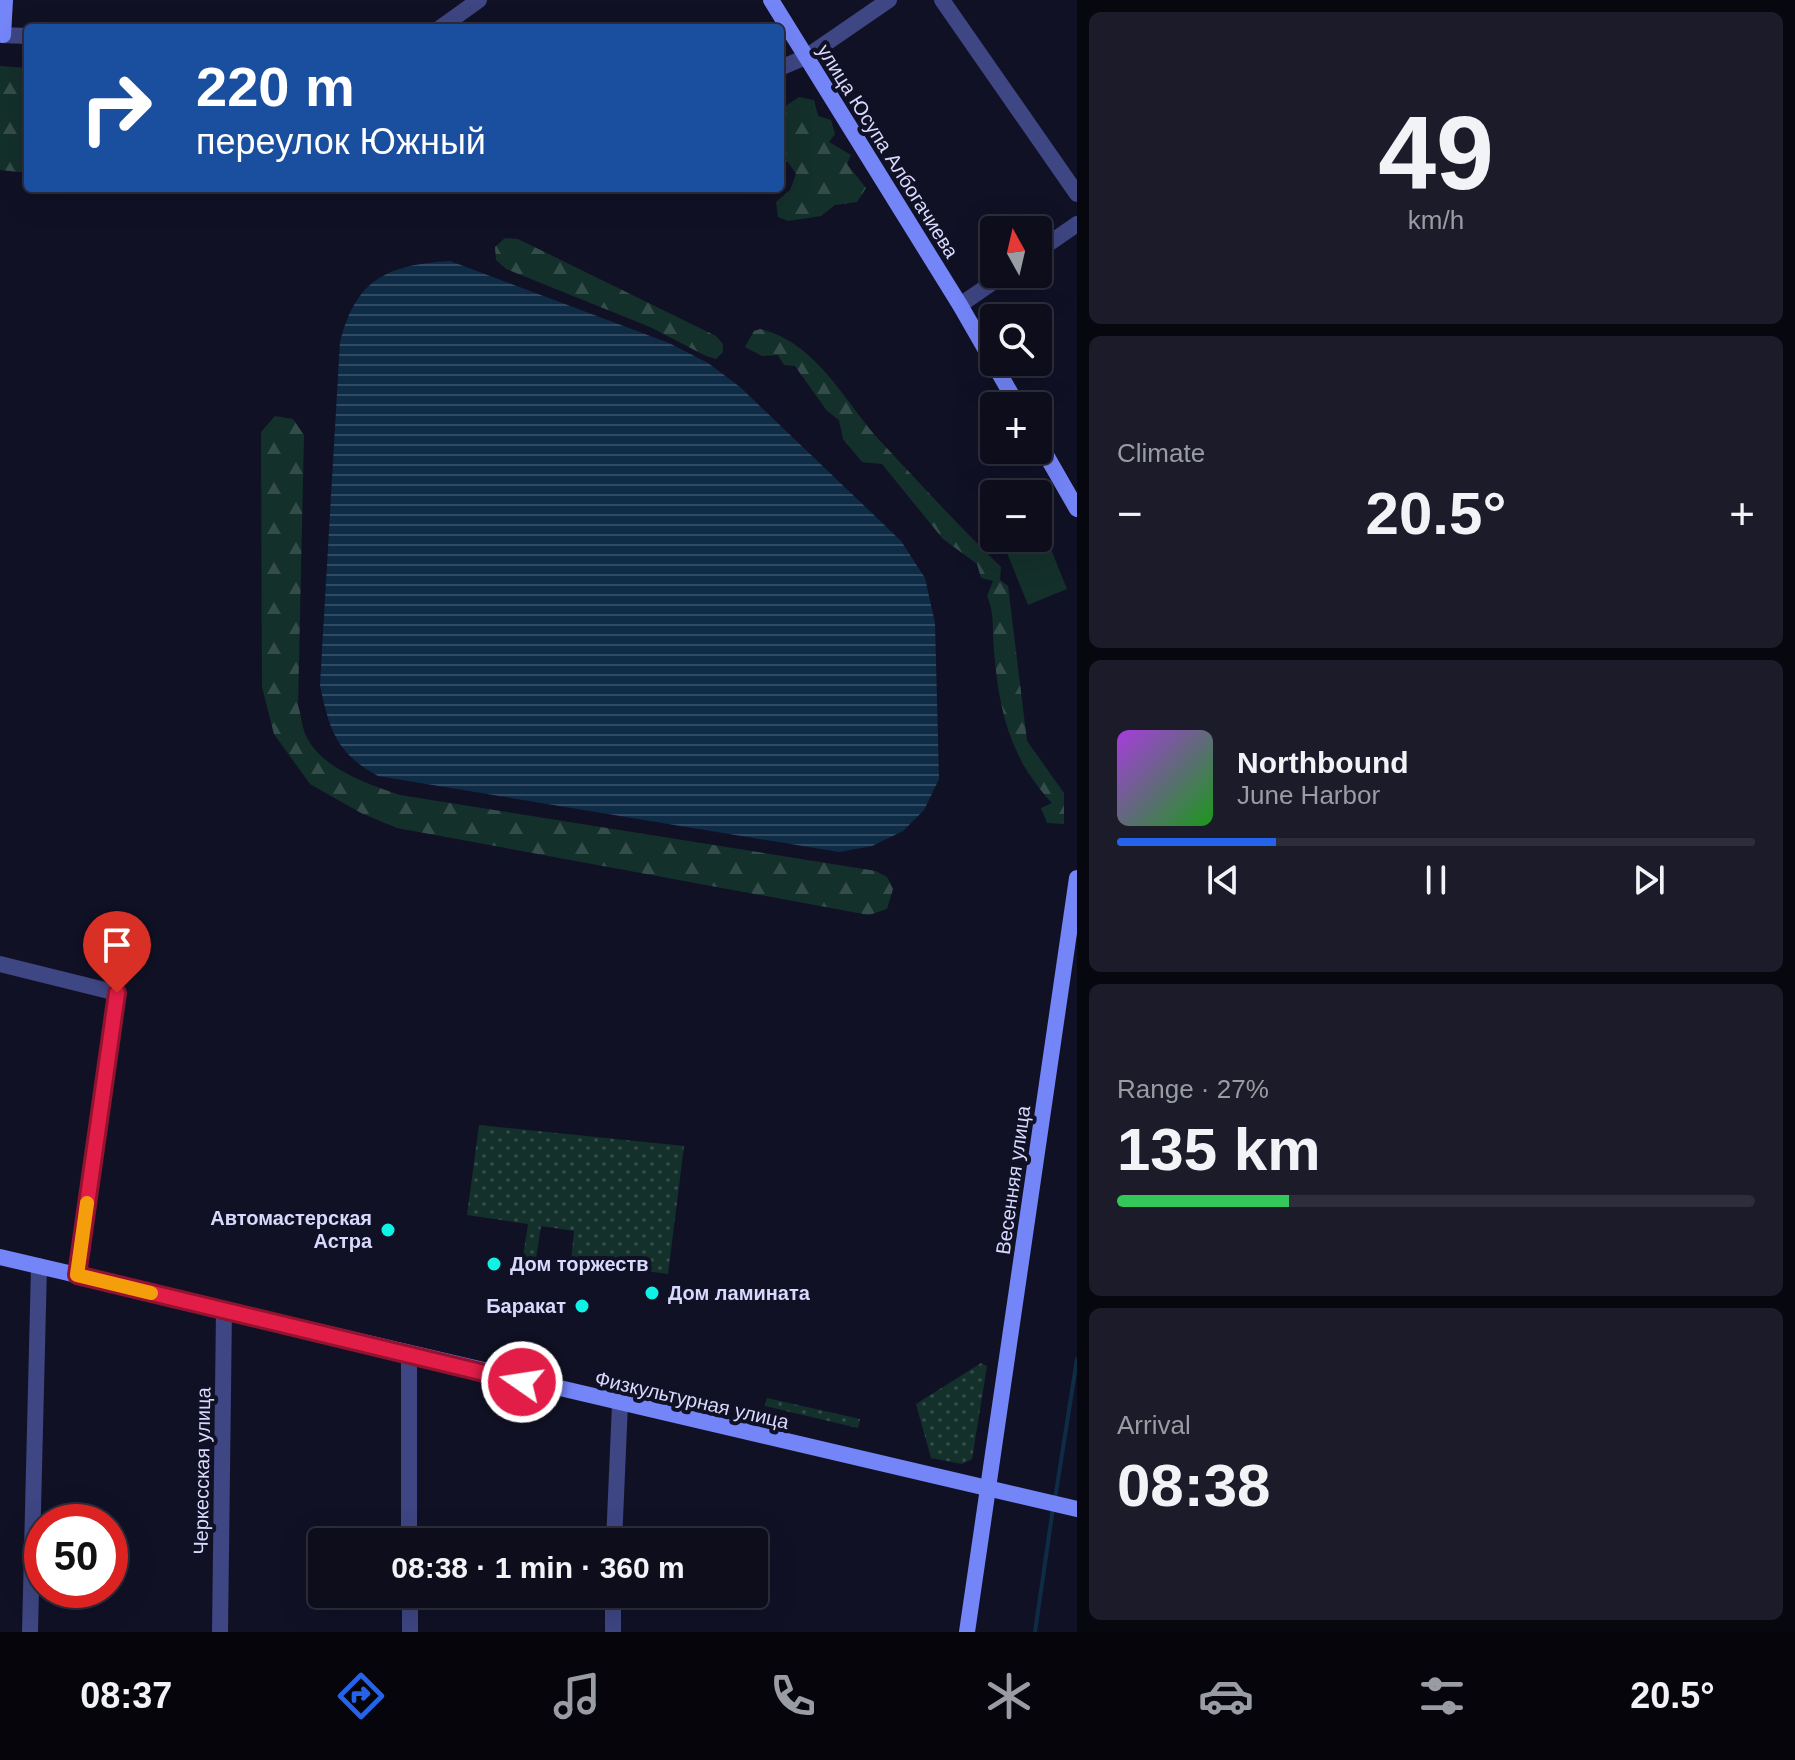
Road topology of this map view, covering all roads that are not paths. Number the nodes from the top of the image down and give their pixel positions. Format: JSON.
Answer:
{"nodes":[{"id":1,"x":5,"y":0,"type":"edge"},
{"id":2,"x":479,"y":0,"type":"edge"},
{"id":3,"x":771,"y":0,"type":"edge"},
{"id":4,"x":889,"y":0,"type":"edge"},
{"id":5,"x":942,"y":0,"type":"edge"},
{"id":6,"x":446,"y":24,"type":"edge"},
{"id":7,"x":1,"y":35,"type":"edge"},
{"id":8,"x":24,"y":36,"type":"edge"},
{"id":9,"x":806,"y":57,"type":"junction"},
{"id":10,"x":784,"y":66,"type":"edge"},
{"id":11,"x":1077,"y":194,"type":"edge"},
{"id":12,"x":1077,"y":224,"type":"edge"},
{"id":13,"x":1052,"y":241,"type":"edge"},
{"id":14,"x":985,"y":288,"type":"edge"},
{"id":15,"x":960,"y":305,"type":"junction"},
{"id":16,"x":1010,"y":392,"type":"edge"},
{"id":17,"x":1051,"y":464,"type":"edge"},
{"id":18,"x":1077,"y":509,"type":"edge"},
{"id":19,"x":1077,"y":878,"type":"edge"},
{"id":20,"x":0,"y":964,"type":"edge"},
{"id":21,"x":0,"y":1257,"type":"edge"},
{"id":22,"x":39,"y":1266,"type":"junction"},
{"id":23,"x":77,"y":1275,"type":"junction"},
{"id":24,"x":224,"y":1310,"type":"junction"},
{"id":25,"x":409,"y":1354,"type":"junction"},
{"id":26,"x":620,"y":1404,"type":"junction"},
{"id":27,"x":988,"y":1488,"type":"junction"},
{"id":28,"x":1062,"y":1505,"type":"edge"},
{"id":29,"x":409,"y":1528,"type":"edge"},
{"id":30,"x":615,"y":1528,"type":"edge"},
{"id":31,"x":410,"y":1608,"type":"edge"},
{"id":32,"x":613,"y":1608,"type":"edge"},
{"id":33,"x":30,"y":1632,"type":"edge"},
{"id":34,"x":220,"y":1632,"type":"edge"},
{"id":35,"x":410,"y":1632,"type":"edge"},
{"id":36,"x":613,"y":1632,"type":"edge"},
{"id":37,"x":967,"y":1632,"type":"edge"}],
"edges":[{"from":1,"to":7,"type":"street"},
{"from":2,"to":6,"type":"street"},
{"from":3,"to":9,"type":"street","name":"улица Юсупа Албогачиева"},
{"from":4,"to":9,"type":"street"},
{"from":5,"to":11,"type":"street"},
{"from":7,"to":8,"type":"street"},
{"from":9,"to":10,"type":"street"},
{"from":9,"to":15,"type":"street","name":"улица Юсупа Албогачиева"},
{"from":12,"to":13,"type":"street"},
{"from":14,"to":15,"type":"street"},
{"from":15,"to":16,"type":"street","name":"улица Юсупа Албогачиева"},
{"from":17,"to":18,"type":"street"},
{"from":19,"to":27,"type":"street","name":"Весенняя улица"},
{"from":20,"to":23,"type":"street"},
{"from":21,"to":22,"type":"street","name":"Физкультурная улица"},
{"from":22,"to":23,"type":"street","name":"Физкультурная улица"},
{"from":22,"to":33,"type":"street"},
{"from":23,"to":24,"type":"street","name":"Физкультурная улица"},
{"from":24,"to":25,"type":"street","name":"Физкультурная улица"},
{"from":24,"to":34,"type":"street","name":"Черкесская улица"},
{"from":25,"to":26,"type":"street","name":"Физкультурная улица"},
{"from":25,"to":29,"type":"street"},
{"from":26,"to":27,"type":"street","name":"Физкультурная улица"},
{"from":26,"to":30,"type":"street"},
{"from":27,"to":28,"type":"street","name":"Физкультурная улица"},
{"from":27,"to":37,"type":"street","name":"Весенняя улица"},
{"from":31,"to":35,"type":"street"},
{"from":32,"to":36,"type":"street"}]}
